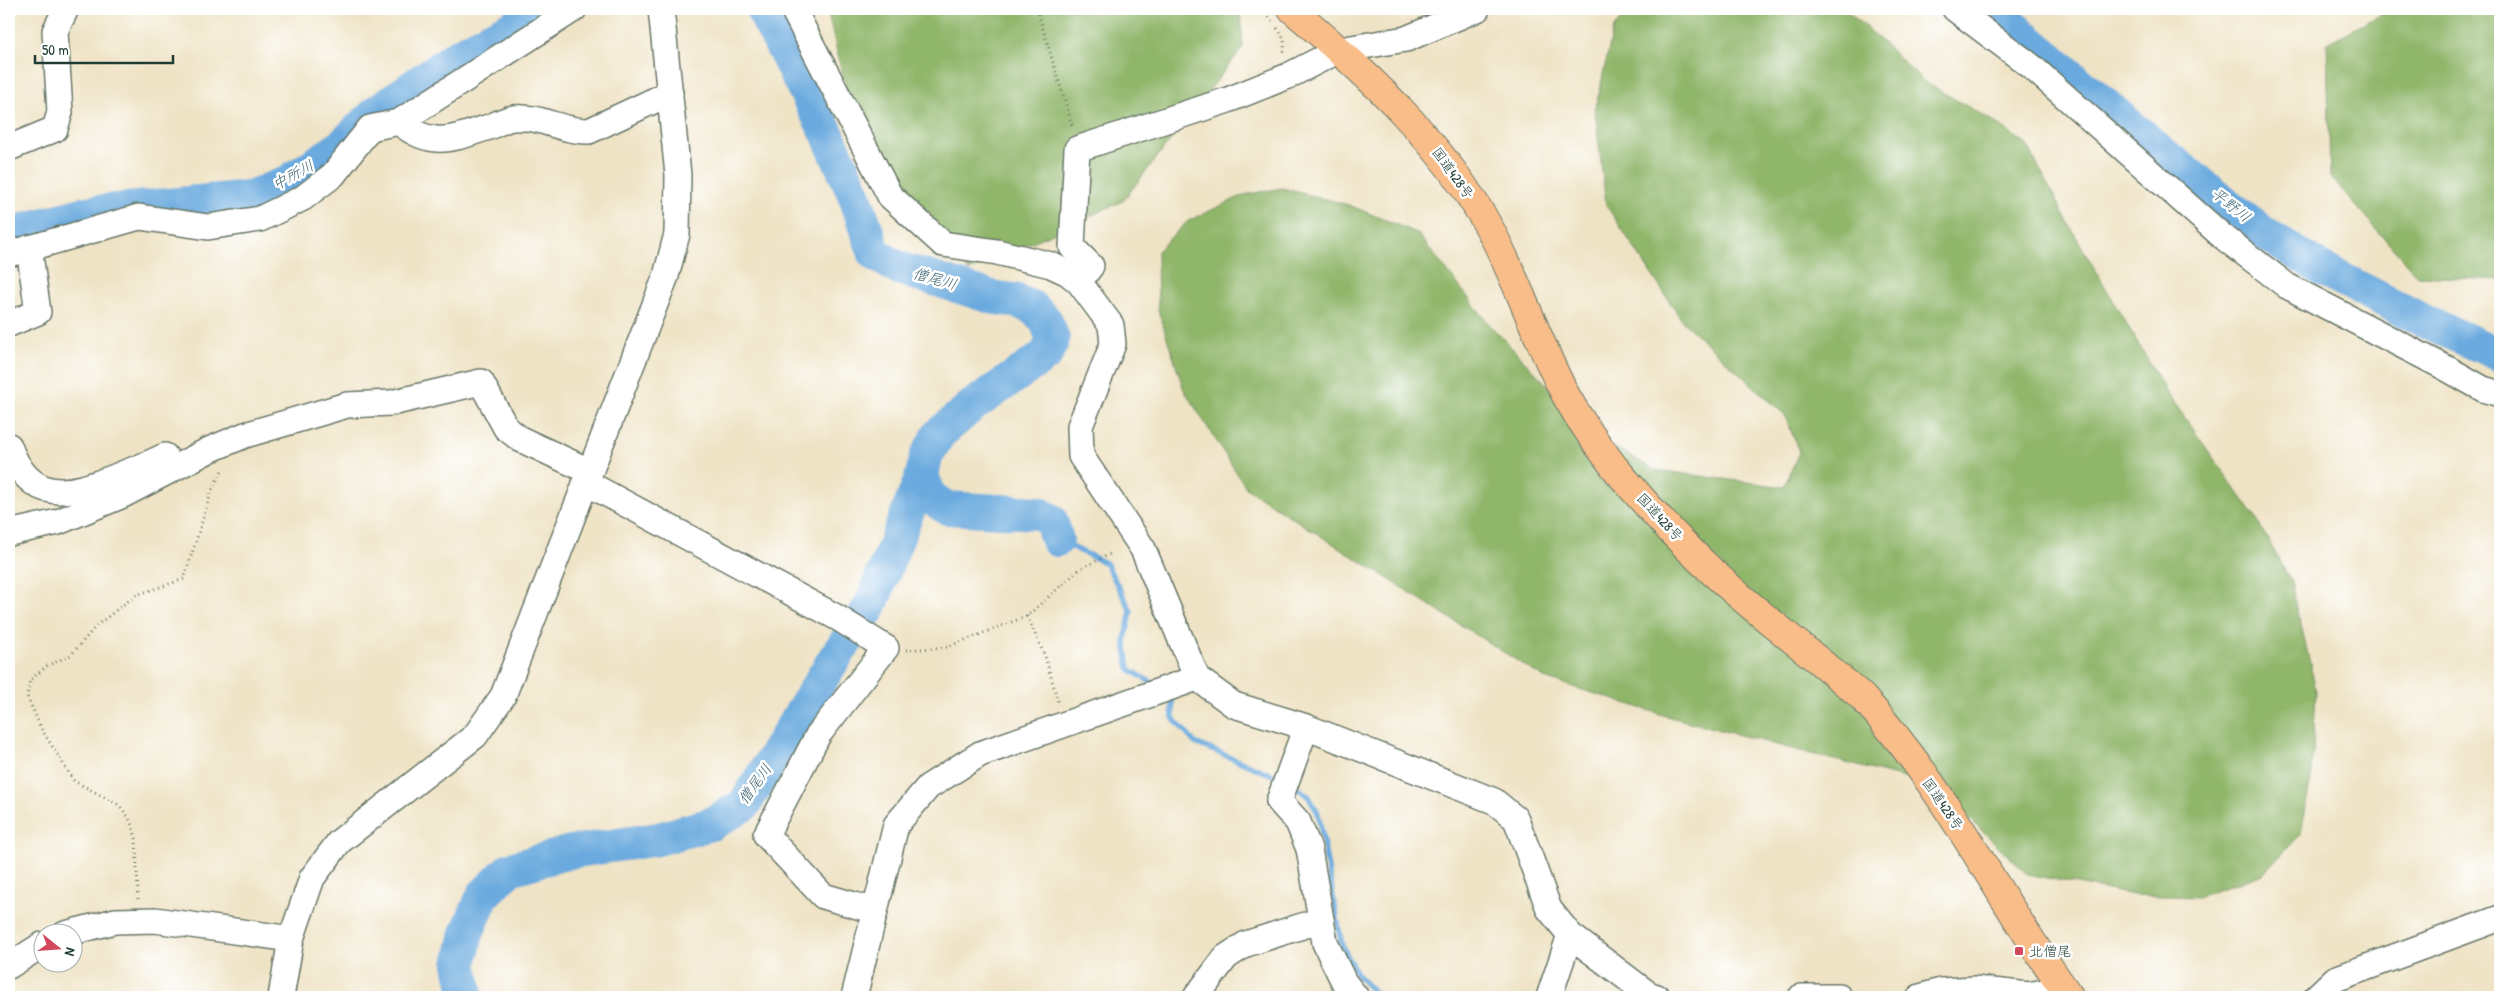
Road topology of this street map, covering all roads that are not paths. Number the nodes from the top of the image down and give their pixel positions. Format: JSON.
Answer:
{"nodes":[{"id":1,"x":66,"y":9,"type":"edge"},
{"id":2,"x":574,"y":9,"type":"edge"},
{"id":3,"x":661,"y":9,"type":"edge"},
{"id":4,"x":793,"y":9,"type":"edge"},
{"id":5,"x":1292,"y":9,"type":"edge"},
{"id":6,"x":1477,"y":9,"type":"edge"},
{"id":7,"x":1955,"y":9,"type":"edge"},
{"id":8,"x":1442,"y":15,"type":"edge"},
{"id":9,"x":1339,"y":50,"type":"junction"},
{"id":10,"x":670,"y":92,"type":"junction"},
{"id":11,"x":399,"y":122,"type":"junction"},
{"id":12,"x":9,"y":148,"type":"edge"},
{"id":13,"x":19,"y":251,"type":"edge"},
{"id":14,"x":1079,"y":282,"type":"junction"},
{"id":15,"x":9,"y":324,"type":"edge"},
{"id":16,"x":2500,"y":394,"type":"edge"},
{"id":17,"x":237,"y":438,"type":"junction"},
{"id":18,"x":9,"y":446,"type":"edge"},
{"id":19,"x":16,"y":474,"type":"edge"},
{"id":20,"x":587,"y":476,"type":"junction"},
{"id":21,"x":9,"y":533,"type":"edge"},
{"id":22,"x":1197,"y":678,"type":"junction"},
{"id":23,"x":1306,"y":727,"type":"junction"},
{"id":24,"x":875,"y":910,"type":"junction"},
{"id":25,"x":2500,"y":918,"type":"edge"},
{"id":26,"x":1321,"y":920,"type":"junction"},
{"id":27,"x":82,"y":930,"type":"edge"},
{"id":28,"x":1570,"y":935,"type":"junction"},
{"id":29,"x":290,"y":939,"type":"junction"},
{"id":30,"x":32,"y":951,"type":"edge"},
{"id":31,"x":9,"y":966,"type":"edge"},
{"id":32,"x":2066,"y":993,"type":"edge"},
{"id":33,"x":281,"y":997,"type":"edge"},
{"id":34,"x":854,"y":997,"type":"edge"},
{"id":35,"x":1196,"y":997,"type":"edge"},
{"id":36,"x":1356,"y":997,"type":"edge"},
{"id":37,"x":1548,"y":997,"type":"edge"},
{"id":38,"x":1657,"y":997,"type":"edge"},
{"id":39,"x":1801,"y":997,"type":"edge"},
{"id":40,"x":1839,"y":997,"type":"edge"},
{"id":41,"x":1924,"y":997,"type":"edge"},
{"id":42,"x":2316,"y":997,"type":"edge"}],
"edges":[{"from":1,"to":12,"type":"street"},
{"from":2,"to":11,"type":"street"},
{"from":3,"to":10,"type":"street"},
{"from":4,"to":14,"type":"street"},
{"from":5,"to":9,"type":"highway","name":"国道428号"},
{"from":6,"to":8,"type":"street"},
{"from":7,"to":16,"type":"street"},
{"from":8,"to":9,"type":"street"},
{"from":9,"to":14,"type":"street"},
{"from":9,"to":32,"type":"highway","name":"国道428号"},
{"from":10,"to":11,"type":"street"},
{"from":10,"to":20,"type":"street"},
{"from":11,"to":13,"type":"street"},
{"from":13,"to":15,"type":"street"},
{"from":14,"to":22,"type":"street"},
{"from":17,"to":19,"type":"street"},
{"from":17,"to":20,"type":"street"},
{"from":17,"to":21,"type":"street"},
{"from":18,"to":19,"type":"street"},
{"from":20,"to":24,"type":"street"},
{"from":20,"to":29,"type":"street"},
{"from":22,"to":23,"type":"street"},
{"from":22,"to":24,"type":"street"},
{"from":23,"to":26,"type":"street"},
{"from":23,"to":28,"type":"street"},
{"from":24,"to":34,"type":"street"},
{"from":25,"to":42,"type":"street"},
{"from":26,"to":35,"type":"street"},
{"from":26,"to":36,"type":"street"},
{"from":27,"to":29,"type":"street"},
{"from":28,"to":37,"type":"street"},
{"from":28,"to":38,"type":"street"},
{"from":29,"to":33,"type":"street"},
{"from":30,"to":31,"type":"street"},
{"from":32,"to":41,"type":"street"},
{"from":39,"to":40,"type":"street"}]}
